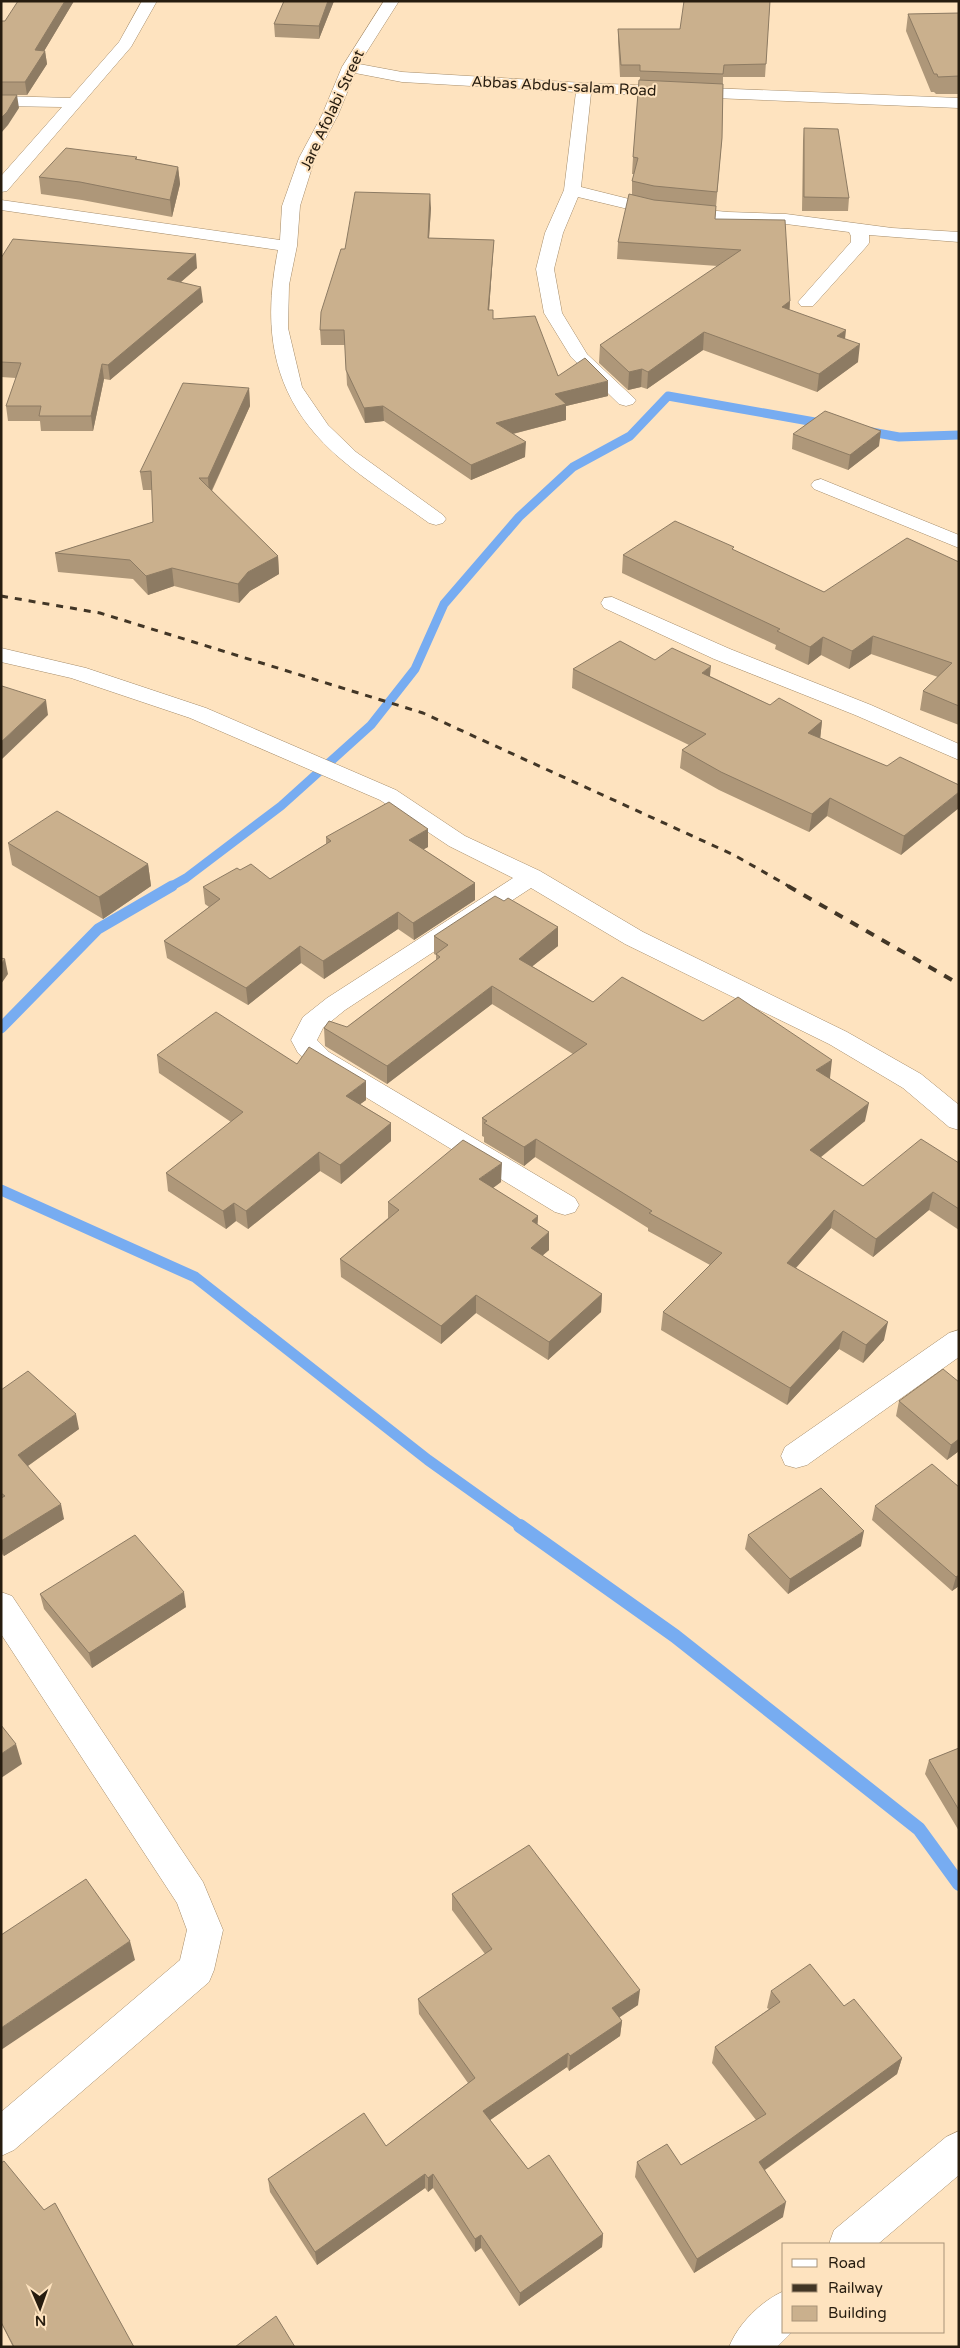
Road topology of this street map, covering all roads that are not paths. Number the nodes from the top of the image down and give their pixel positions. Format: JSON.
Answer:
{"nodes":[{"id":1,"x":150,"y":1,"type":"edge"},
{"id":2,"x":392,"y":1,"type":"edge"},
{"id":3,"x":350,"y":67,"type":"junction"},
{"id":4,"x":584,"y":88,"type":"junction"},
{"id":5,"x":1,"y":102,"type":"edge"},
{"id":6,"x":73,"y":103,"type":"junction"},
{"id":7,"x":959,"y":103,"type":"edge"},
{"id":8,"x":1,"y":187,"type":"edge"},
{"id":9,"x":572,"y":190,"type":"junction"},
{"id":10,"x":1,"y":205,"type":"edge"},
{"id":11,"x":854,"y":228,"type":"junction"},
{"id":12,"x":959,"y":237,"type":"edge"},
{"id":13,"x":288,"y":246,"type":"junction"},
{"id":14,"x":807,"y":302,"type":"dead end"},
{"id":15,"x":626,"y":400,"type":"dead end"},
{"id":16,"x":821,"y":485,"type":"dead end"},
{"id":17,"x":436,"y":519,"type":"dead end"},
{"id":18,"x":959,"y":542,"type":"edge"},
{"id":19,"x":612,"y":604,"type":"dead end"},
{"id":20,"x":5,"y":660,"type":"edge"},
{"id":21,"x":959,"y":753,"type":"edge"},
{"id":22,"x":531,"y":877,"type":"junction"},
{"id":23,"x":959,"y":1120,"type":"edge"},
{"id":24,"x":565,"y":1205,"type":"dead end"},
{"id":25,"x":959,"y":1341,"type":"edge"},
{"id":26,"x":796,"y":1456,"type":"dead end"},
{"id":27,"x":1,"y":1606,"type":"edge"},
{"id":28,"x":1,"y":2137,"type":"edge"},
{"id":29,"x":959,"y":2150,"type":"edge"},
{"id":30,"x":849,"y":2243,"type":"edge"},
{"id":31,"x":782,"y":2313,"type":"edge"},
{"id":32,"x":749,"y":2347,"type":"edge"}],
"edges":[{"from":1,"to":6,"type":"street"},
{"from":2,"to":3,"type":"street","name":"Jare Afolabi Street"},
{"from":3,"to":4,"type":"street","name":"Abbas Abdus-salam Road"},
{"from":3,"to":13,"type":"street","name":"Jare Afolabi Street"},
{"from":4,"to":7,"type":"street","name":"Abbas Abdus-salam Road"},
{"from":4,"to":9,"type":"street"},
{"from":5,"to":6,"type":"street"},
{"from":6,"to":8,"type":"street"},
{"from":9,"to":11,"type":"street"},
{"from":9,"to":15,"type":"street"},
{"from":10,"to":13,"type":"street"},
{"from":11,"to":12,"type":"street"},
{"from":11,"to":14,"type":"street"},
{"from":13,"to":17,"type":"street","name":"Jare Afolabi Street"},
{"from":16,"to":18,"type":"street"},
{"from":19,"to":21,"type":"street"},
{"from":20,"to":22,"type":"street"},
{"from":22,"to":23,"type":"street"},
{"from":22,"to":24,"type":"street"},
{"from":25,"to":26,"type":"street"},
{"from":27,"to":28,"type":"street"},
{"from":29,"to":30,"type":"street"},
{"from":31,"to":32,"type":"street"}]}
